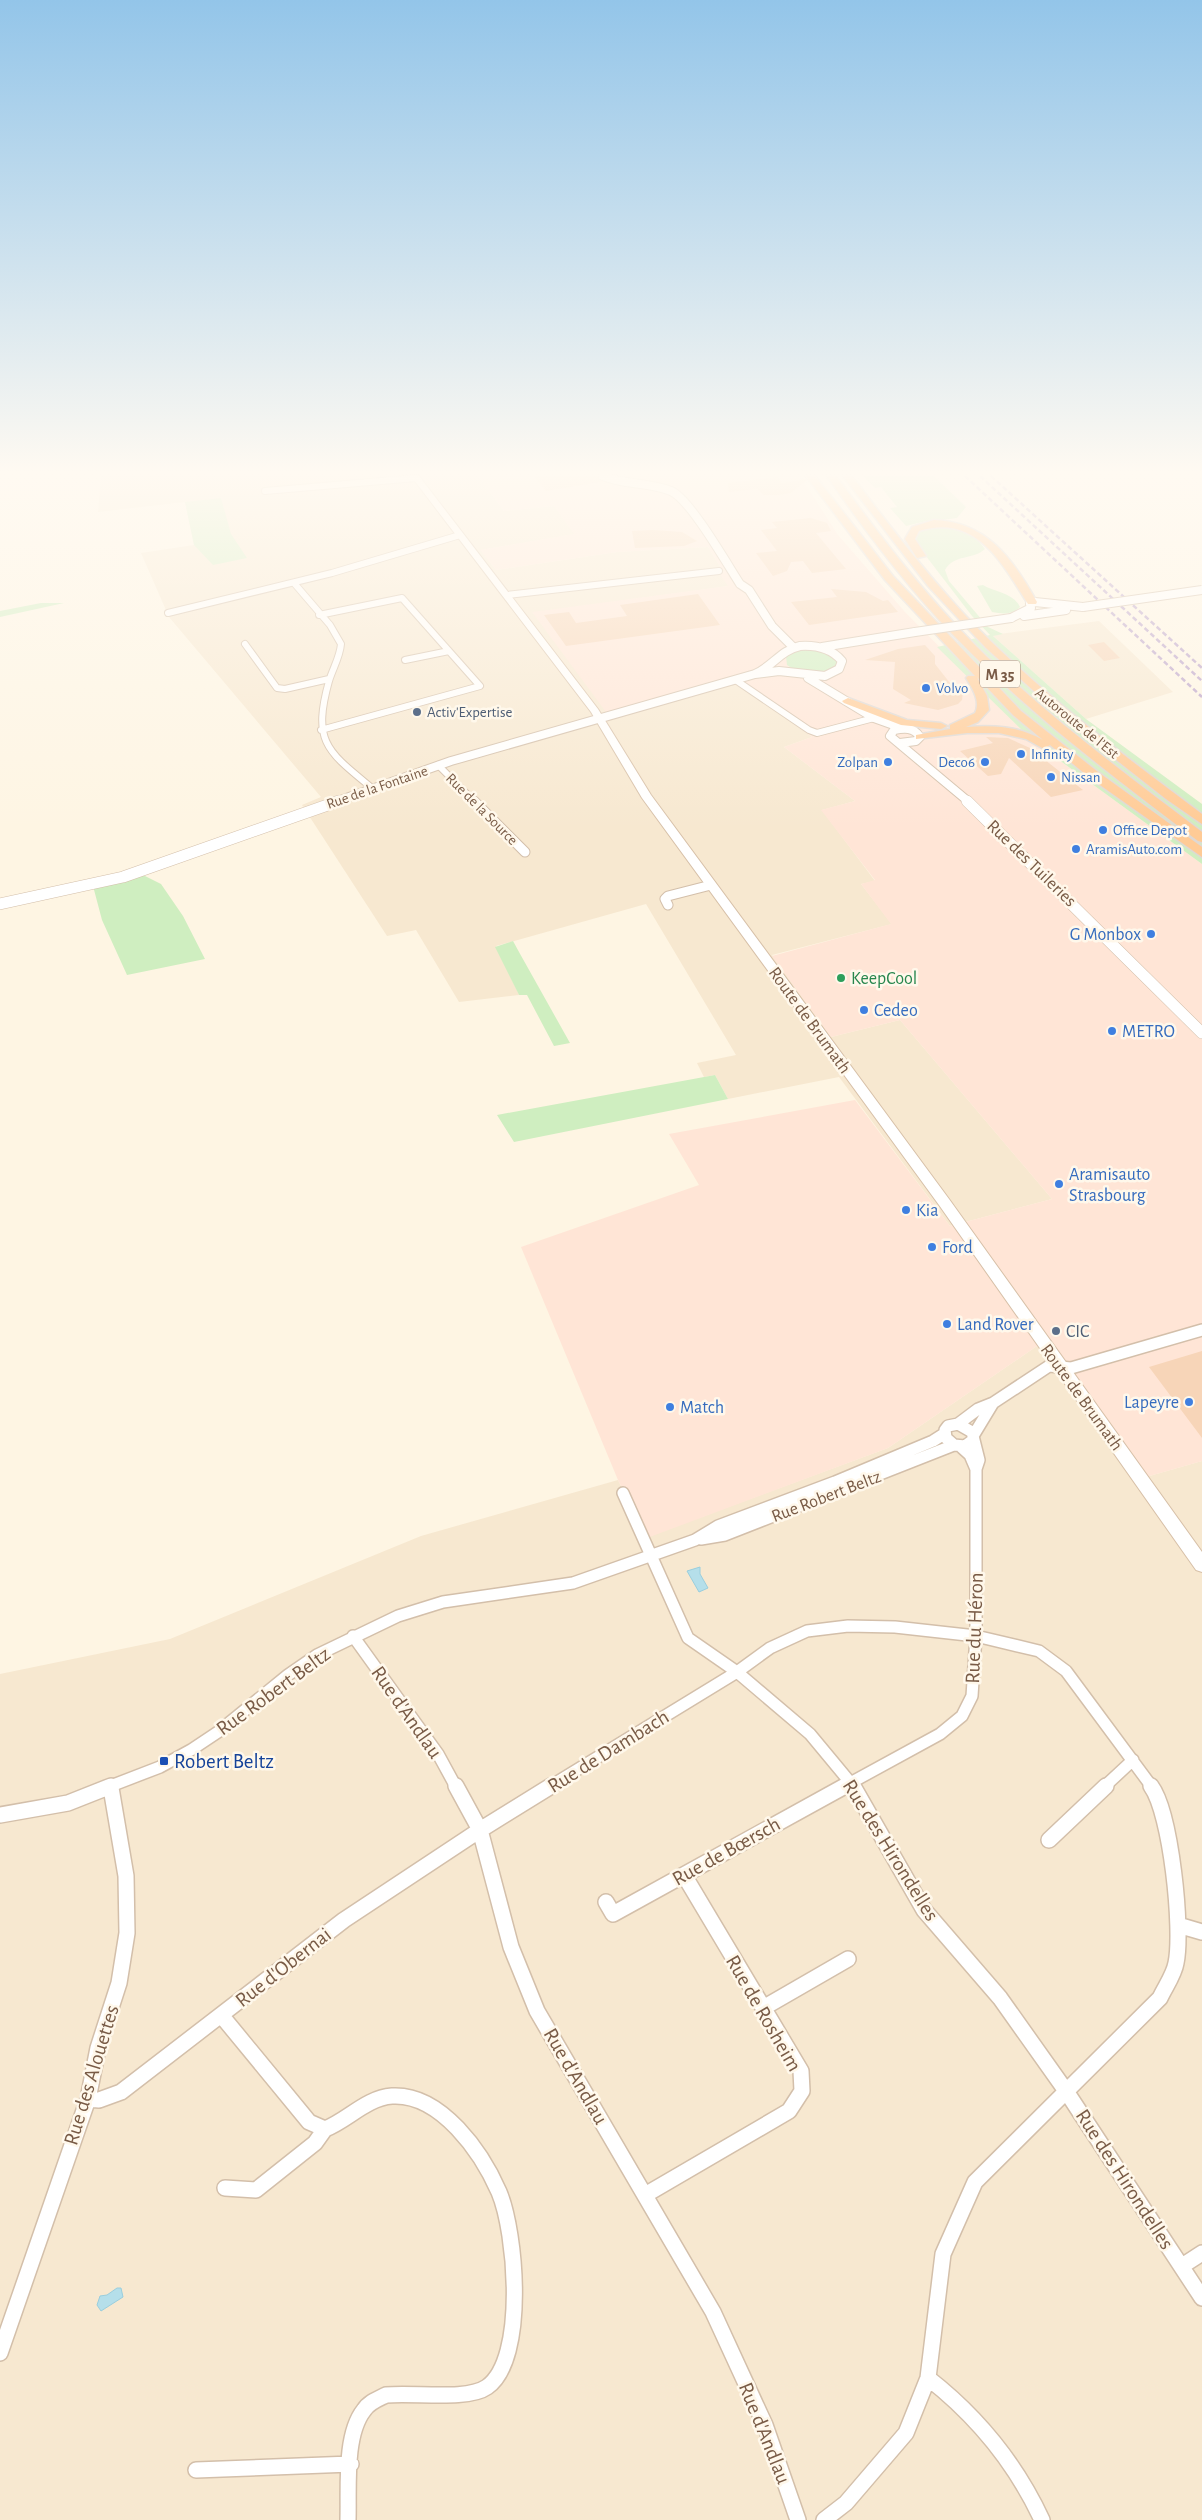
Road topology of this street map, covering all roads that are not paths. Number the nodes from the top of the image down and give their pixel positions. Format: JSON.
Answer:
{"nodes":[{"id":1,"x":249,"y":594,"type":"edge"},
{"id":2,"x":303,"y":594,"type":"edge"},
{"id":3,"x":519,"y":594,"type":"edge"},
{"id":4,"x":751,"y":594,"type":"edge"},
{"id":5,"x":904,"y":594,"type":"edge"},
{"id":6,"x":924,"y":594,"type":"edge"},
{"id":7,"x":940,"y":594,"type":"edge"},
{"id":8,"x":1025,"y":594,"type":"edge"},
{"id":9,"x":1177,"y":594,"type":"edge"},
{"id":10,"x":507,"y":595,"type":"joint"},
{"id":11,"x":1032,"y":605,"type":"junction"},
{"id":12,"x":1053,"y":608,"type":"junction"},
{"id":13,"x":1041,"y":612,"type":"junction"},
{"id":14,"x":168,"y":613,"type":"dead end"},
{"id":15,"x":319,"y":614,"type":"junction"},
{"id":16,"x":1011,"y":618,"type":"junction"},
{"id":17,"x":854,"y":643,"type":"junction"},
{"id":18,"x":245,"y":644,"type":"dead end"},
{"id":19,"x":952,"y":646,"type":"junction"},
{"id":20,"x":819,"y":647,"type":"junction"},
{"id":21,"x":793,"y":648,"type":"junction"},
{"id":22,"x":449,"y":651,"type":"junction"},
{"id":23,"x":840,"y":657,"type":"junction"},
{"id":24,"x":405,"y":660,"type":"dead end"},
{"id":25,"x":777,"y":660,"type":"junction"},
{"id":26,"x":791,"y":673,"type":"junction"},
{"id":27,"x":756,"y":674,"type":"junction"},
{"id":28,"x":829,"y":675,"type":"junction"},
{"id":29,"x":805,"y":677,"type":"junction"},
{"id":30,"x":329,"y":679,"type":"junction"},
{"id":31,"x":737,"y":680,"type":"junction"},
{"id":32,"x":827,"y":688,"type":"junction"},
{"id":33,"x":848,"y":702,"type":"junction"},
{"id":34,"x":600,"y":719,"type":"junction"},
{"id":35,"x":877,"y":720,"type":"junction"},
{"id":36,"x":961,"y":725,"type":"junction"},
{"id":37,"x":902,"y":728,"type":"junction"},
{"id":38,"x":321,"y":730,"type":"junction"},
{"id":39,"x":890,"y":733,"type":"junction"},
{"id":40,"x":917,"y":736,"type":"junction"},
{"id":41,"x":900,"y":743,"type":"junction"},
{"id":42,"x":922,"y":761,"type":"junction"},
{"id":43,"x":438,"y":765,"type":"junction"},
{"id":44,"x":372,"y":788,"type":"junction"},
{"id":45,"x":1113,"y":789,"type":"junction"},
{"id":46,"x":1202,"y":820,"type":"edge"},
{"id":47,"x":1202,"y":838,"type":"edge"},
{"id":48,"x":525,"y":852,"type":"dead end"},
{"id":49,"x":1202,"y":853,"type":"edge"},
{"id":50,"x":710,"y":885,"type":"junction"},
{"id":51,"x":0,"y":904,"type":"edge"},
{"id":52,"x":668,"y":905,"type":"dead end"},
{"id":53,"x":1202,"y":1033,"type":"edge"},
{"id":54,"x":1202,"y":1330,"type":"edge"},
{"id":55,"x":1060,"y":1367,"type":"junction"},
{"id":56,"x":993,"y":1403,"type":"junction"},
{"id":57,"x":958,"y":1424,"type":"junction"},
{"id":58,"x":944,"y":1434,"type":"junction"},
{"id":59,"x":973,"y":1438,"type":"junction"},
{"id":60,"x":957,"y":1446,"type":"junction"},
{"id":61,"x":976,"y":1469,"type":"junction"},
{"id":62,"x":623,"y":1493,"type":"dead end"},
{"id":63,"x":695,"y":1540,"type":"junction"},
{"id":64,"x":651,"y":1556,"type":"junction"},
{"id":65,"x":1202,"y":1565,"type":"edge"},
{"id":66,"x":353,"y":1636,"type":"junction"},
{"id":67,"x":976,"y":1636,"type":"junction"},
{"id":68,"x":737,"y":1672,"type":"junction"},
{"id":69,"x":1133,"y":1760,"type":"junction"},
{"id":70,"x":852,"y":1782,"type":"junction"},
{"id":71,"x":112,"y":1788,"type":"junction"},
{"id":72,"x":0,"y":1815,"type":"edge"},
{"id":73,"x":480,"y":1830,"type":"junction"},
{"id":74,"x":1049,"y":1840,"type":"dead end"},
{"id":75,"x":684,"y":1875,"type":"junction"},
{"id":76,"x":606,"y":1902,"type":"dead end"},
{"id":77,"x":1178,"y":1925,"type":"junction"},
{"id":78,"x":1202,"y":1932,"type":"edge"},
{"id":79,"x":848,"y":1960,"type":"dead end"},
{"id":80,"x":763,"y":2008,"type":"junction"},
{"id":81,"x":221,"y":2015,"type":"junction"},
{"id":82,"x":1066,"y":2090,"type":"junction"},
{"id":83,"x":88,"y":2099,"type":"junction"},
{"id":84,"x":325,"y":2129,"type":"junction"},
{"id":85,"x":225,"y":2188,"type":"dead end"},
{"id":86,"x":645,"y":2195,"type":"junction"},
{"id":87,"x":1202,"y":2252,"type":"edge"},
{"id":88,"x":1182,"y":2266,"type":"junction"},
{"id":89,"x":1202,"y":2298,"type":"edge"},
{"id":90,"x":0,"y":2353,"type":"edge"},
{"id":91,"x":928,"y":2378,"type":"junction"},
{"id":92,"x":352,"y":2464,"type":"junction"},
{"id":93,"x":196,"y":2470,"type":"dead end"},
{"id":94,"x":348,"y":2520,"type":"edge"},
{"id":95,"x":798,"y":2520,"type":"edge"},
{"id":96,"x":824,"y":2520,"type":"edge"},
{"id":97,"x":1042,"y":2520,"type":"edge"}],
"edges":[{"from":1,"to":14,"type":"street"},
{"from":2,"to":15,"type":"street"},
{"from":3,"to":10,"type":"street"},
{"from":4,"to":21,"type":"street"},
{"from":5,"to":19,"type":"highway"},
{"from":6,"to":47,"type":"highway","name":"Autoroute de l’Est","number":"M 35"},
{"from":7,"to":46,"type":"highway","name":"Autoroute de l’Est","number":"M 35"},
{"from":8,"to":11,"type":"highway"},
{"from":9,"to":12,"type":"street","bridge":true},
{"from":10,"to":34,"type":"main road","name":"Route de Brumath"},
{"from":11,"to":12,"type":"street"},
{"from":11,"to":13,"type":"street"},
{"from":11,"to":16,"type":"street"},
{"from":12,"to":13,"type":"street"},
{"from":13,"to":16,"type":"street"},
{"from":15,"to":22,"type":"street"},
{"from":15,"to":30,"type":"street"},
{"from":16,"to":17,"type":"street","bridge":true},
{"from":17,"to":20,"type":"street"},
{"from":17,"to":23,"type":"street"},
{"from":18,"to":30,"type":"street"},
{"from":19,"to":36,"type":"highway"},
{"from":19,"to":45,"type":"highway"},
{"from":20,"to":21,"type":"street"},
{"from":20,"to":23,"type":"street"},
{"from":21,"to":25,"type":"street","name":"Rue de la Fontaine"},
{"from":22,"to":24,"type":"street"},
{"from":22,"to":38,"type":"street"},
{"from":23,"to":28,"type":"street"},
{"from":25,"to":26,"type":"street","name":"Rue de la Fontaine"},
{"from":25,"to":27,"type":"street","name":"Rue de la Fontaine"},
{"from":26,"to":27,"type":"street","name":"Rue de la Fontaine"},
{"from":26,"to":29,"type":"street","name":"Rue de la Fontaine"},
{"from":27,"to":31,"type":"street","name":"Rue de la Fontaine"},
{"from":28,"to":29,"type":"street","name":"Rue de la Fontaine"},
{"from":28,"to":32,"type":"street"},
{"from":29,"to":32,"type":"street","name":"Rue des Tuileries"},
{"from":30,"to":38,"type":"street"},
{"from":31,"to":34,"type":"street","name":"Rue de la Fontaine"},
{"from":31,"to":35,"type":"street"},
{"from":32,"to":33,"type":"street","name":"Rue des Tuileries"},
{"from":33,"to":35,"type":"street","name":"Rue des Tuileries"},
{"from":33,"to":36,"type":"highway"},
{"from":34,"to":43,"type":"street","name":"Rue de la Fontaine"},
{"from":34,"to":50,"type":"main road","name":"Route de Brumath"},
{"from":35,"to":37,"type":"street","name":"Rue des Tuileries"},
{"from":35,"to":39,"type":"street","name":"Rue des Tuileries"},
{"from":36,"to":40,"type":"highway"},
{"from":37,"to":39,"type":"street"},
{"from":37,"to":40,"type":"street","name":"Rue des Tuileries"},
{"from":38,"to":44,"type":"street"},
{"from":39,"to":41,"type":"street","name":"Rue des Tuileries"},
{"from":40,"to":41,"type":"street"},
{"from":40,"to":42,"type":"street"},
{"from":40,"to":45,"type":"highway"},
{"from":41,"to":42,"type":"street","name":"Rue des Tuileries"},
{"from":42,"to":53,"type":"street","name":"Rue des Tuileries"},
{"from":43,"to":44,"type":"street","name":"Rue de la Fontaine"},
{"from":43,"to":48,"type":"street","name":"Rue de la Source"},
{"from":44,"to":51,"type":"street","name":"Rue de la Fontaine"},
{"from":45,"to":49,"type":"highway"},
{"from":50,"to":52,"type":"street"},
{"from":50,"to":55,"type":"main road","name":"Route de Brumath"},
{"from":54,"to":55,"type":"street","name":"Rue Robert Beltz"},
{"from":55,"to":56,"type":"street","name":"Rue Robert Beltz"},
{"from":55,"to":65,"type":"main road","name":"Route de Brumath"},
{"from":56,"to":57,"type":"street","name":"Rue Robert Beltz"},
{"from":56,"to":59,"type":"street","name":"Rue Robert Beltz"},
{"from":57,"to":58,"type":"street","name":"Rue Robert Beltz"},
{"from":57,"to":59,"type":"street"},
{"from":58,"to":60,"type":"street"},
{"from":58,"to":63,"type":"street","name":"Rue Robert Beltz"},
{"from":59,"to":60,"type":"street","name":"Rue Robert Beltz"},
{"from":59,"to":61,"type":"street","name":"Rue du Héron"},
{"from":60,"to":61,"type":"street"},
{"from":60,"to":63,"type":"street","name":"Rue Robert Beltz"},
{"from":61,"to":67,"type":"street","name":"Rue du Héron"},
{"from":62,"to":64,"type":"street","name":"Rue des Hirondelles"},
{"from":63,"to":64,"type":"street","name":"Rue Robert Beltz"},
{"from":64,"to":66,"type":"street","name":"Rue Robert Beltz"},
{"from":64,"to":68,"type":"street","name":"Rue des Hirondelles"},
{"from":66,"to":71,"type":"street","name":"Rue Robert Beltz"},
{"from":66,"to":73,"type":"street","name":"Rue d'Andlau"},
{"from":67,"to":68,"type":"street","name":"Rue de Dambach"},
{"from":67,"to":69,"type":"street","name":"Rue de Dambach"},
{"from":67,"to":70,"type":"street","name":"Rue du Héron"},
{"from":68,"to":70,"type":"street","name":"Rue des Hirondelles"},
{"from":68,"to":73,"type":"street","name":"Rue de Dambach"},
{"from":69,"to":74,"type":"street"},
{"from":69,"to":77,"type":"street","name":"Rue de Dambach"},
{"from":70,"to":75,"type":"street","name":"Rue de Bœrsch"},
{"from":70,"to":82,"type":"street","name":"Rue des Hirondelles"},
{"from":71,"to":72,"type":"street","name":"Rue Robert Beltz"},
{"from":71,"to":83,"type":"street","name":"Rue des Alouettes"},
{"from":73,"to":81,"type":"street","name":"Rue d'Obernai"},
{"from":73,"to":86,"type":"street","name":"Rue d'Andlau"},
{"from":75,"to":76,"type":"street","name":"Rue de Bœrsch"},
{"from":75,"to":80,"type":"street","name":"Rue de Rosheim"},
{"from":77,"to":78,"type":"street"},
{"from":77,"to":82,"type":"street","name":"Rue de Dambach"},
{"from":79,"to":80,"type":"street"},
{"from":80,"to":86,"type":"street","name":"Rue de Rosheim"},
{"from":81,"to":83,"type":"street","name":"Rue d'Obernai"},
{"from":81,"to":84,"type":"street"},
{"from":82,"to":88,"type":"street","name":"Rue des Hirondelles"},
{"from":82,"to":91,"type":"street","name":"Rue de Dambach"},
{"from":83,"to":90,"type":"street","name":"Rue des Alouettes"},
{"from":84,"to":85,"type":"street"},
{"from":84,"to":92,"type":"street"},
{"from":86,"to":95,"type":"street","name":"Rue d'Andlau"},
{"from":87,"to":88,"type":"street"},
{"from":88,"to":89,"type":"street","name":"Rue des Hirondelles"},
{"from":91,"to":96,"type":"street","name":"Rue de Dambach"},
{"from":91,"to":97,"type":"street"},
{"from":92,"to":93,"type":"street"},
{"from":92,"to":94,"type":"street"}]}
